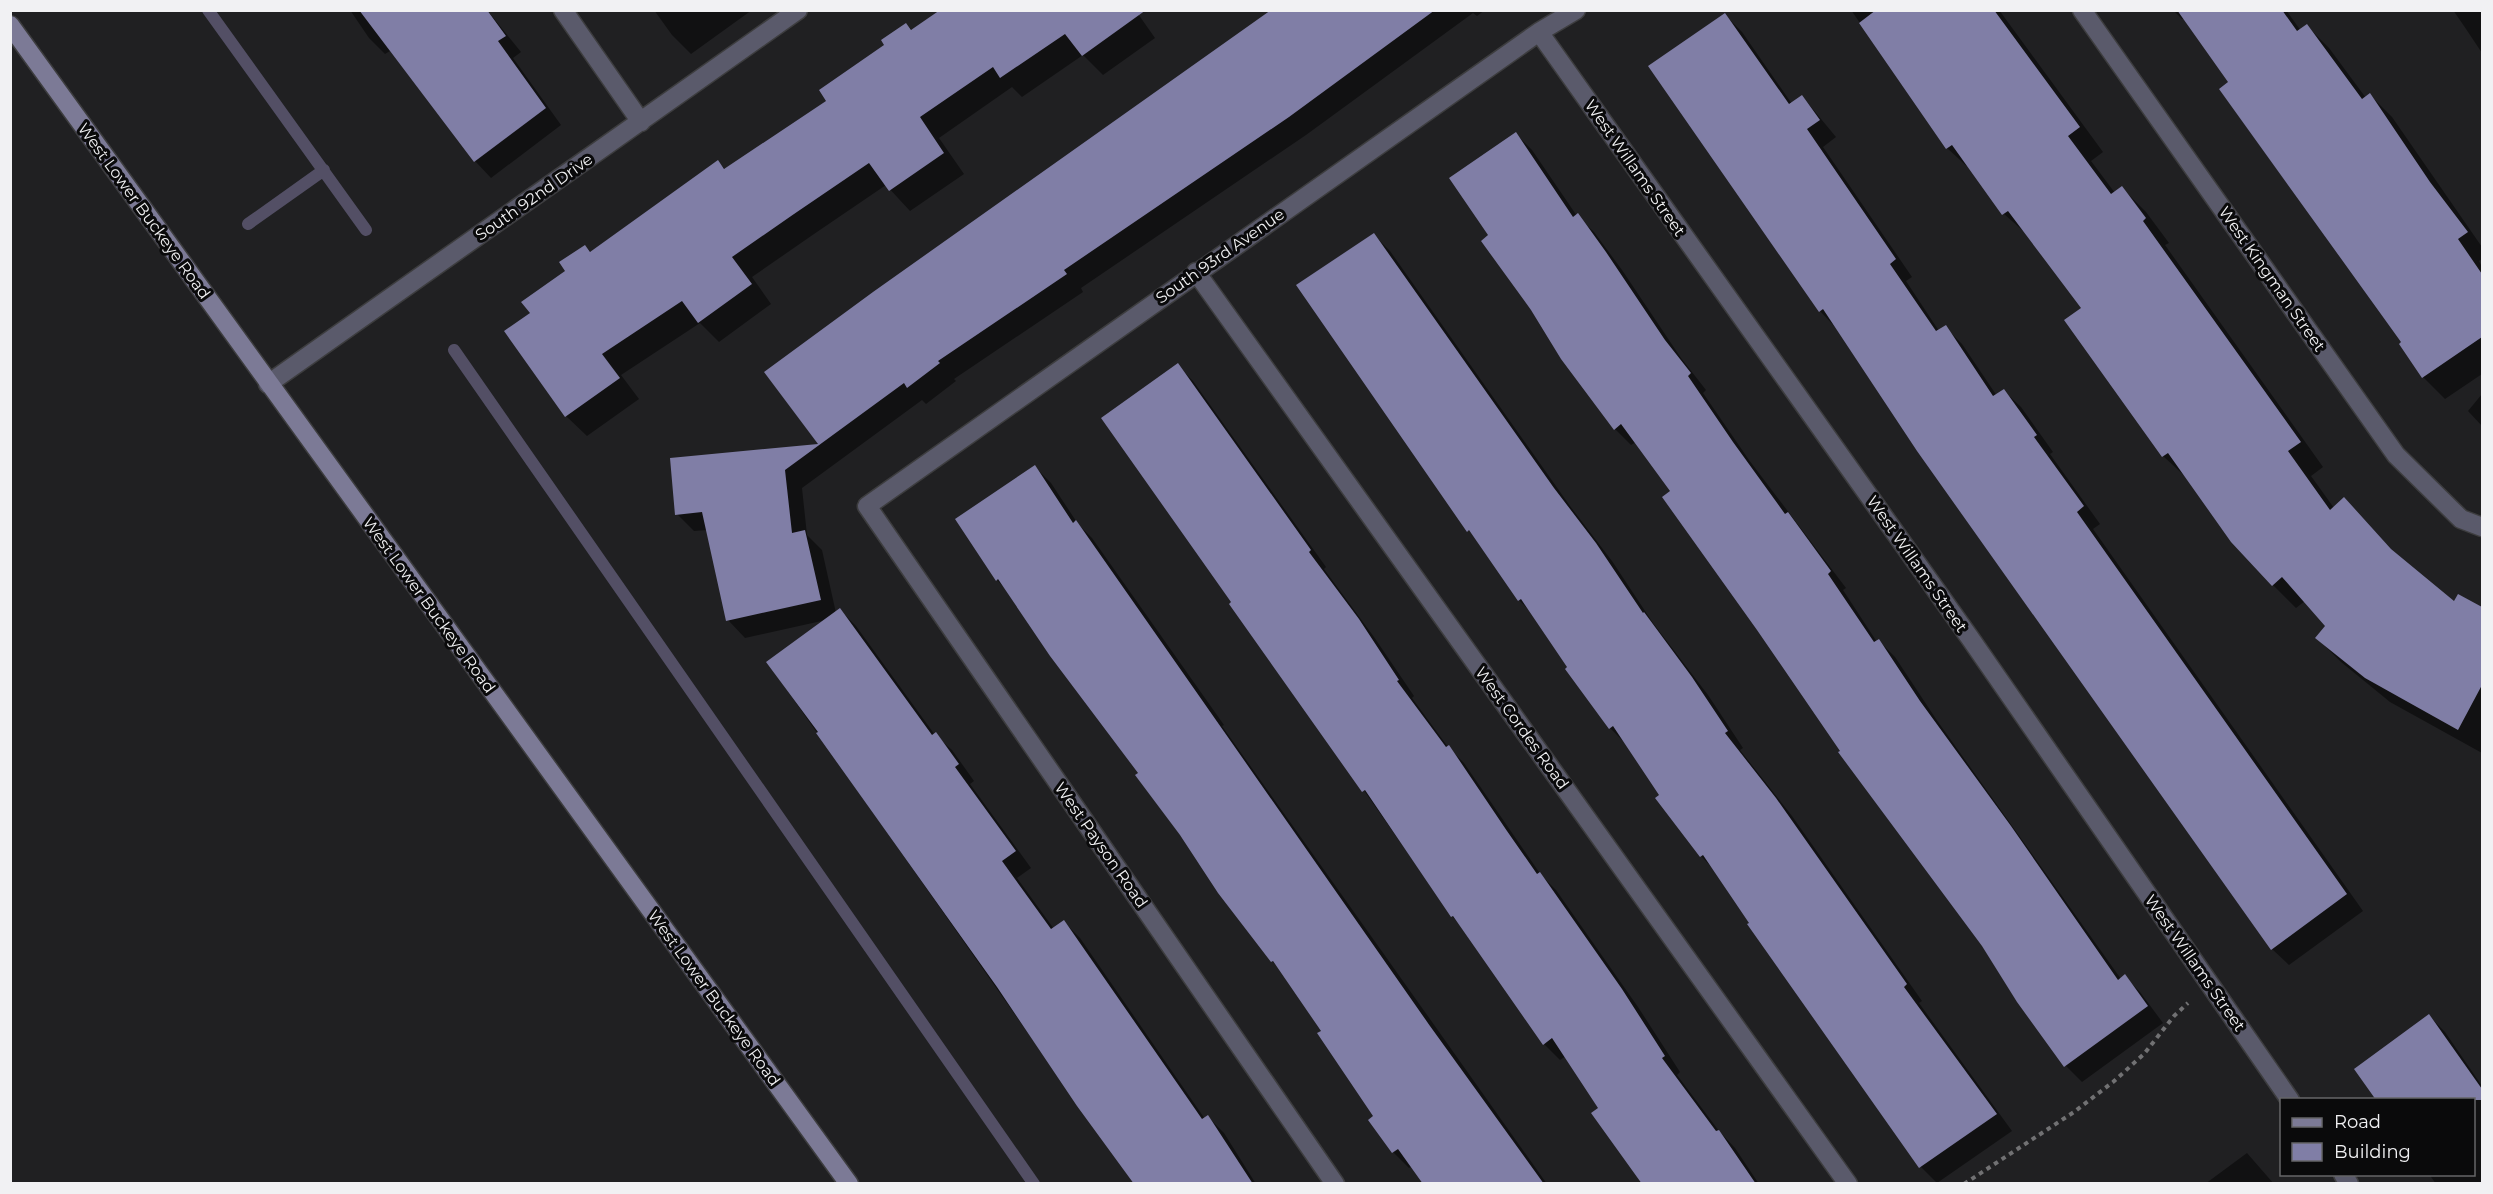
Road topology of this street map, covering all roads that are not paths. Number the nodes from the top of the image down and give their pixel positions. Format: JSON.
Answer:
{"nodes":[{"id":1,"x":563,"y":10,"type":"edge"},
{"id":2,"x":798,"y":10,"type":"edge"},
{"id":3,"x":1576,"y":10,"type":"edge"},
{"id":4,"x":2082,"y":10,"type":"edge"},
{"id":5,"x":10,"y":25,"type":"edge"},
{"id":6,"x":1539,"y":32,"type":"junction"},
{"id":7,"x":641,"y":122,"type":"junction"},
{"id":8,"x":1196,"y":272,"type":"junction"},
{"id":9,"x":268,"y":384,"type":"junction"},
{"id":10,"x":867,"y":507,"type":"joint"},
{"id":11,"x":2482,"y":527,"type":"edge"},
{"id":12,"x":2289,"y":1098,"type":"edge"},
{"id":13,"x":849,"y":1184,"type":"edge"},
{"id":14,"x":1335,"y":1184,"type":"edge"},
{"id":15,"x":1848,"y":1184,"type":"edge"}],
"edges":[{"from":1,"to":7,"type":"street"},
{"from":2,"to":7,"type":"street","name":"South 92nd Drive"},
{"from":3,"to":6,"type":"street","name":"South 93rd Avenue"},
{"from":4,"to":11,"type":"street","name":"West Kingman Street"},
{"from":5,"to":9,"type":"main road","name":"West Lower Buckeye Road"},
{"from":6,"to":8,"type":"street","name":"South 93rd Avenue"},
{"from":6,"to":12,"type":"street","name":"West Willams Street"},
{"from":7,"to":9,"type":"street","name":"South 92nd Drive"},
{"from":8,"to":10,"type":"street","name":"South 93rd Avenue"},
{"from":8,"to":15,"type":"street","name":"West Cordes Road"},
{"from":9,"to":13,"type":"main road","name":"West Lower Buckeye Road"},
{"from":10,"to":14,"type":"street","name":"West Payson Road"}]}
